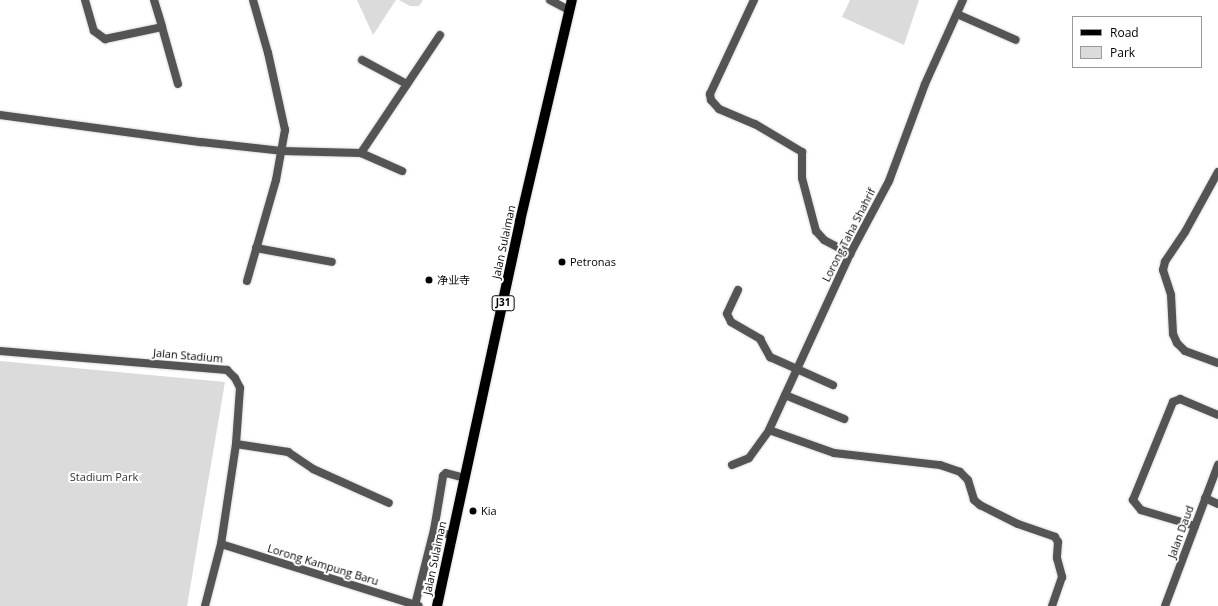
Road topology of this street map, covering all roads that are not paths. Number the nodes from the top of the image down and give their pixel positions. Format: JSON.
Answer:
{"nodes":[{"id":1,"x":84,"y":0,"type":"edge"},
{"id":2,"x":154,"y":0,"type":"edge"},
{"id":3,"x":253,"y":0,"type":"edge"},
{"id":4,"x":550,"y":0,"type":"edge"},
{"id":5,"x":754,"y":0,"type":"edge"},
{"id":6,"x":963,"y":0,"type":"edge"},
{"id":7,"x":570,"y":5,"type":"edge"},
{"id":8,"x":957,"y":14,"type":"junction"},
{"id":9,"x":162,"y":27,"type":"junction"},
{"id":10,"x":440,"y":35,"type":"dead end"},
{"id":11,"x":1016,"y":40,"type":"dead end"},
{"id":12,"x":362,"y":60,"type":"dead end"},
{"id":13,"x":178,"y":84,"type":"dead end"},
{"id":14,"x":407,"y":84,"type":"junction"},
{"id":15,"x":0,"y":115,"type":"edge"},
{"id":16,"x":282,"y":151,"type":"junction"},
{"id":17,"x":361,"y":153,"type":"junction"},
{"id":18,"x":402,"y":171,"type":"dead end"},
{"id":19,"x":1218,"y":172,"type":"edge"},
{"id":20,"x":256,"y":248,"type":"junction"},
{"id":21,"x":850,"y":254,"type":"junction"},
{"id":22,"x":332,"y":262,"type":"dead end"},
{"id":23,"x":247,"y":280,"type":"dead end"},
{"id":24,"x":738,"y":290,"type":"dead end"},
{"id":25,"x":0,"y":352,"type":"edge"},
{"id":26,"x":1218,"y":363,"type":"edge"},
{"id":27,"x":798,"y":370,"type":"junction"},
{"id":28,"x":833,"y":385,"type":"dead end"},
{"id":29,"x":785,"y":395,"type":"junction"},
{"id":30,"x":1218,"y":415,"type":"edge"},
{"id":31,"x":844,"y":419,"type":"dead end"},
{"id":32,"x":769,"y":430,"type":"junction"},
{"id":33,"x":236,"y":444,"type":"junction"},
{"id":34,"x":732,"y":464,"type":"dead end"},
{"id":35,"x":1218,"y":465,"type":"edge"},
{"id":36,"x":465,"y":478,"type":"junction"},
{"id":37,"x":1205,"y":498,"type":"junction"},
{"id":38,"x":389,"y":504,"type":"dead end"},
{"id":39,"x":1218,"y":504,"type":"edge"},
{"id":40,"x":1195,"y":526,"type":"junction"},
{"id":41,"x":434,"y":530,"type":"junction"},
{"id":42,"x":452,"y":536,"type":"junction"},
{"id":43,"x":221,"y":544,"type":"junction"},
{"id":44,"x":205,"y":606,"type":"edge"},
{"id":45,"x":417,"y":606,"type":"edge"},
{"id":46,"x":437,"y":606,"type":"edge"},
{"id":47,"x":1052,"y":606,"type":"edge"},
{"id":48,"x":1165,"y":606,"type":"edge"}],
"edges":[{"from":1,"to":9,"type":"street"},
{"from":2,"to":9,"type":"street"},
{"from":3,"to":16,"type":"street"},
{"from":4,"to":7,"type":"street"},
{"from":5,"to":21,"type":"street"},
{"from":6,"to":8,"type":"street","name":"Lorong Taha Shahrif"},
{"from":7,"to":36,"type":"main road","name":"Jalan Sulaiman","number":"J31"},
{"from":8,"to":11,"type":"street"},
{"from":8,"to":21,"type":"street","name":"Lorong Taha Shahrif"},
{"from":9,"to":13,"type":"street"},
{"from":10,"to":14,"type":"street"},
{"from":12,"to":14,"type":"street"},
{"from":14,"to":17,"type":"street"},
{"from":15,"to":16,"type":"street"},
{"from":16,"to":17,"type":"street"},
{"from":16,"to":20,"type":"street"},
{"from":17,"to":18,"type":"street"},
{"from":19,"to":26,"type":"street"},
{"from":20,"to":22,"type":"street"},
{"from":20,"to":23,"type":"street"},
{"from":21,"to":27,"type":"street","name":"Lorong Taha Shahrif"},
{"from":24,"to":27,"type":"street"},
{"from":25,"to":33,"type":"street","name":"Jalan Stadium"},
{"from":27,"to":28,"type":"street"},
{"from":27,"to":29,"type":"street","name":"Lorong Taha Shahrif"},
{"from":29,"to":31,"type":"street"},
{"from":29,"to":32,"type":"street","name":"Lorong Taha Shahrif"},
{"from":30,"to":40,"type":"street"},
{"from":32,"to":34,"type":"street","name":"Lorong Taha Shahrif"},
{"from":32,"to":47,"type":"street"},
{"from":33,"to":38,"type":"street"},
{"from":33,"to":43,"type":"street","name":"Jalan Stadium"},
{"from":35,"to":37,"type":"street","name":"Jalan Daud"},
{"from":36,"to":41,"type":"street"},
{"from":36,"to":42,"type":"main road","name":"Jalan Sulaiman","number":"J31"},
{"from":37,"to":39,"type":"street"},
{"from":37,"to":40,"type":"street","name":"Jalan Daud"},
{"from":40,"to":48,"type":"street","name":"Jalan Daud"},
{"from":41,"to":42,"type":"street"},
{"from":41,"to":45,"type":"street"},
{"from":42,"to":46,"type":"main road","name":"Jalan Sulaiman","number":"J31"},
{"from":43,"to":44,"type":"street","name":"Jalan Stadium"},
{"from":43,"to":45,"type":"street","name":"Lorong Kampung Baru"}]}
